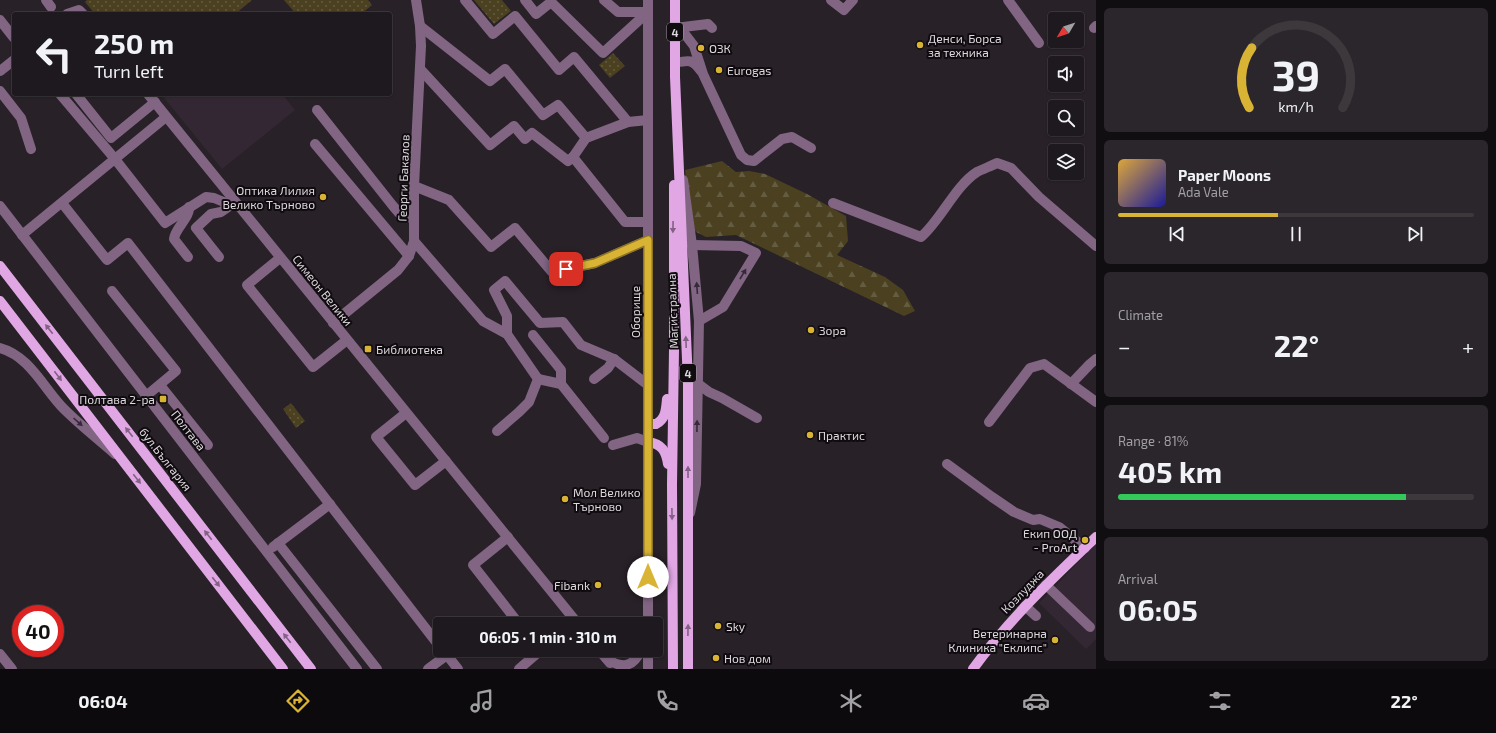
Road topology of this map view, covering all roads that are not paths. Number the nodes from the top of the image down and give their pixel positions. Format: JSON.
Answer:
{"nodes":[{"id":1,"x":416,"y":0,"type":"edge"},
{"id":2,"x":465,"y":0,"type":"edge"},
{"id":3,"x":525,"y":0,"type":"edge"},
{"id":4,"x":604,"y":0,"type":"edge"},
{"id":5,"x":648,"y":0,"type":"edge"},
{"id":6,"x":675,"y":0,"type":"edge"},
{"id":7,"x":831,"y":0,"type":"edge"},
{"id":8,"x":853,"y":0,"type":"edge"},
{"id":9,"x":1008,"y":0,"type":"edge"},
{"id":10,"x":648,"y":12,"type":"junction"},
{"id":11,"x":0,"y":20,"type":"edge"},
{"id":12,"x":420,"y":26,"type":"junction"},
{"id":13,"x":675,"y":28,"type":"junction"},
{"id":14,"x":712,"y":28,"type":"dead end"},
{"id":15,"x":12,"y":35,"type":"edge"},
{"id":16,"x":1039,"y":43,"type":"dead end"},
{"id":17,"x":12,"y":62,"type":"edge"},
{"id":18,"x":675,"y":63,"type":"junction"},
{"id":19,"x":421,"y":70,"type":"junction"},
{"id":20,"x":0,"y":72,"type":"edge"},
{"id":21,"x":703,"y":74,"type":"junction"},
{"id":22,"x":675,"y":77,"type":"junction"},
{"id":23,"x":0,"y":91,"type":"edge"},
{"id":24,"x":62,"y":96,"type":"edge"},
{"id":25,"x":78,"y":96,"type":"edge"},
{"id":26,"x":150,"y":96,"type":"edge"},
{"id":27,"x":155,"y":102,"type":"junction"},
{"id":28,"x":317,"y":110,"type":"dead end"},
{"id":29,"x":166,"y":117,"type":"junction"},
{"id":30,"x":648,"y":120,"type":"junction"},
{"id":31,"x":628,"y":122,"type":"junction"},
{"id":32,"x":586,"y":138,"type":"junction"},
{"id":33,"x":315,"y":144,"type":"dead end"},
{"id":34,"x":678,"y":146,"type":"junction"},
{"id":35,"x":811,"y":148,"type":"dead end"},
{"id":36,"x":30,"y":149,"type":"dead end"},
{"id":37,"x":573,"y":157,"type":"junction"},
{"id":38,"x":115,"y":159,"type":"junction"},
{"id":39,"x":414,"y":186,"type":"junction"},
{"id":40,"x":62,"y":203,"type":"junction"},
{"id":41,"x":833,"y":203,"type":"dead end"},
{"id":42,"x":233,"y":204,"type":"junction"},
{"id":43,"x":0,"y":206,"type":"edge"},
{"id":44,"x":189,"y":208,"type":"junction"},
{"id":45,"x":414,"y":219,"type":"junction"},
{"id":46,"x":648,"y":222,"type":"junction"},
{"id":47,"x":22,"y":235,"type":"junction"},
{"id":48,"x":648,"y":240,"type":"junction"},
{"id":49,"x":414,"y":241,"type":"junction"},
{"id":50,"x":692,"y":245,"type":"junction"},
{"id":51,"x":1096,"y":246,"type":"edge"},
{"id":52,"x":409,"y":256,"type":"junction"},
{"id":53,"x":188,"y":257,"type":"dead end"},
{"id":54,"x":218,"y":257,"type":"dead end"},
{"id":55,"x":280,"y":258,"type":"junction"},
{"id":56,"x":0,"y":266,"type":"edge"},
{"id":57,"x":112,"y":291,"type":"dead end"},
{"id":58,"x":0,"y":301,"type":"edge"},
{"id":59,"x":699,"y":321,"type":"junction"},
{"id":60,"x":333,"y":323,"type":"junction"},
{"id":61,"x":507,"y":334,"type":"junction"},
{"id":62,"x":533,"y":335,"type":"dead end"},
{"id":63,"x":347,"y":340,"type":"junction"},
{"id":64,"x":0,"y":348,"type":"edge"},
{"id":65,"x":674,"y":350,"type":"junction"},
{"id":66,"x":614,"y":359,"type":"junction"},
{"id":67,"x":1096,"y":359,"type":"edge"},
{"id":68,"x":538,"y":379,"type":"junction"},
{"id":69,"x":594,"y":379,"type":"dead end"},
{"id":70,"x":697,"y":383,"type":"junction"},
{"id":71,"x":160,"y":384,"type":"junction"},
{"id":72,"x":561,"y":384,"type":"junction"},
{"id":73,"x":1071,"y":384,"type":"junction"},
{"id":74,"x":648,"y":385,"type":"junction"},
{"id":75,"x":709,"y":392,"type":"junction"},
{"id":76,"x":146,"y":396,"type":"junction"},
{"id":77,"x":697,"y":401,"type":"junction"},
{"id":78,"x":1096,"y":402,"type":"edge"},
{"id":79,"x":406,"y":413,"type":"junction"},
{"id":80,"x":757,"y":418,"type":"dead end"},
{"id":81,"x":989,"y":422,"type":"dead end"},
{"id":82,"x":648,"y":424,"type":"junction"},
{"id":83,"x":497,"y":431,"type":"dead end"},
{"id":84,"x":604,"y":438,"type":"dead end"},
{"id":85,"x":648,"y":442,"type":"junction"},
{"id":86,"x":208,"y":445,"type":"dead end"},
{"id":87,"x":613,"y":446,"type":"dead end"},
{"id":88,"x":446,"y":461,"type":"junction"},
{"id":89,"x":123,"y":462,"type":"junction"},
{"id":90,"x":948,"y":464,"type":"dead end"},
{"id":91,"x":672,"y":484,"type":"junction"},
{"id":92,"x":330,"y":504,"type":"junction"},
{"id":93,"x":688,"y":521,"type":"junction"},
{"id":94,"x":508,"y":537,"type":"junction"},
{"id":95,"x":1096,"y":537,"type":"edge"},
{"id":96,"x":278,"y":543,"type":"junction"},
{"id":97,"x":1084,"y":548,"type":"junction"},
{"id":98,"x":267,"y":552,"type":"junction"},
{"id":99,"x":1046,"y":585,"type":"junction"},
{"id":100,"x":1025,"y":606,"type":"junction"},
{"id":101,"x":1036,"y":616,"type":"dead end"},
{"id":102,"x":514,"y":617,"type":"edge"},
{"id":103,"x":571,"y":617,"type":"edge"},
{"id":104,"x":648,"y":617,"type":"edge"},
{"id":105,"x":1090,"y":627,"type":"dead end"},
{"id":106,"x":433,"y":637,"type":"edge"},
{"id":107,"x":0,"y":654,"type":"edge"},
{"id":108,"x":441,"y":657,"type":"edge"},
{"id":109,"x":448,"y":657,"type":"edge"},
{"id":110,"x":532,"y":657,"type":"edge"},
{"id":111,"x":636,"y":657,"type":"edge"},
{"id":112,"x":648,"y":657,"type":"edge"},
{"id":113,"x":606,"y":658,"type":"joint"},
{"id":114,"x":12,"y":669,"type":"edge"},
{"id":115,"x":283,"y":669,"type":"edge"},
{"id":116,"x":311,"y":669,"type":"edge"},
{"id":117,"x":357,"y":669,"type":"edge"},
{"id":118,"x":377,"y":669,"type":"edge"},
{"id":119,"x":428,"y":669,"type":"edge"},
{"id":120,"x":458,"y":669,"type":"edge"},
{"id":121,"x":519,"y":669,"type":"edge"},
{"id":122,"x":615,"y":669,"type":"edge"},
{"id":123,"x":648,"y":669,"type":"edge"},
{"id":124,"x":673,"y":669,"type":"edge"},
{"id":125,"x":688,"y":669,"type":"edge"},
{"id":126,"x":973,"y":669,"type":"edge"}],
"edges":[{"from":1,"to":12,"type":"street","name":"Георги Бакалов"},
{"from":2,"to":31,"type":"street"},
{"from":3,"to":10,"type":"street"},
{"from":4,"to":10,"type":"street"},
{"from":5,"to":10,"type":"street","name":"Оборище"},
{"from":6,"to":13,"type":"main road","name":"Магистрална","number":"4"},
{"from":7,"to":8,"type":"street"},
{"from":9,"to":16,"type":"street"},
{"from":10,"to":30,"type":"street","name":"Оборище"},
{"from":11,"to":15,"type":"street"},
{"from":12,"to":19,"type":"street","name":"Георги Бакалов"},
{"from":12,"to":32,"type":"street"},
{"from":13,"to":14,"type":"street"},
{"from":13,"to":18,"type":"main road","name":"Магистрална","number":"4"},
{"from":13,"to":21,"type":"street"},
{"from":17,"to":20,"type":"street"},
{"from":18,"to":21,"type":"street"},
{"from":18,"to":22,"type":"main road","name":"Магистрална","number":"4"},
{"from":19,"to":37,"type":"street"},
{"from":19,"to":39,"type":"street","name":"Георги Бакалов"},
{"from":21,"to":35,"type":"street"},
{"from":22,"to":34,"type":"main road","name":"Магистрална","number":"4"},
{"from":22,"to":65,"type":"main road","number":"4","one_way":true},
{"from":23,"to":36,"type":"street"},
{"from":24,"to":38,"type":"street"},
{"from":25,"to":27,"type":"street"},
{"from":26,"to":27,"type":"street","name":"Симеон Велики"},
{"from":27,"to":29,"type":"street","name":"Симеон Велики"},
{"from":28,"to":45,"type":"street"},
{"from":29,"to":38,"type":"street"},
{"from":29,"to":42,"type":"street","name":"Симеон Велики"},
{"from":30,"to":31,"type":"street"},
{"from":30,"to":46,"type":"street","name":"Оборище"},
{"from":31,"to":32,"type":"street"},
{"from":32,"to":37,"type":"street"},
{"from":33,"to":52,"type":"street"},
{"from":34,"to":50,"type":"street"},
{"from":93,"to":34,"type":"main road","name":"Магистрална","number":"4","one_way":true},
{"from":37,"to":46,"type":"street"},
{"from":38,"to":40,"type":"street"},
{"from":38,"to":44,"type":"street"},
{"from":39,"to":45,"type":"street","name":"Георги Бакалов"},
{"from":39,"to":48,"type":"street"},
{"from":40,"to":47,"type":"street"},
{"from":40,"to":92,"type":"street"},
{"from":41,"to":51,"type":"street"},
{"from":42,"to":44,"type":"street"},
{"from":42,"to":54,"type":"street"},
{"from":42,"to":55,"type":"street","name":"Симеон Велики"},
{"from":43,"to":47,"type":"street","name":"Полтава"},
{"from":44,"to":53,"type":"street"},
{"from":45,"to":49,"type":"street","name":"Георги Бакалов"},
{"from":46,"to":48,"type":"street","name":"Оборище"},
{"from":47,"to":76,"type":"street","name":"Полтава"},
{"from":48,"to":74,"type":"street","name":"Оборище"},
{"from":49,"to":52,"type":"street","name":"Георги Бакалов"},
{"from":49,"to":61,"type":"street"},
{"from":59,"to":50,"type":"street","one_way":true},
{"from":59,"to":50,"type":"street","one_way":true},
{"from":52,"to":60,"type":"street","name":"Георги Бакалов"},
{"from":55,"to":60,"type":"street","name":"Симеон Велики"},
{"from":55,"to":63,"type":"street"},
{"from":116,"to":56,"type":"main road","name":"бул.България","one_way":true},
{"from":57,"to":71,"type":"street"},
{"from":58,"to":89,"type":"main road","one_way":true},
{"from":59,"to":70,"type":"street"},
{"from":60,"to":63,"type":"street","name":"Симеон Велики"},
{"from":61,"to":66,"type":"street"},
{"from":61,"to":68,"type":"street"},
{"from":62,"to":72,"type":"street"},
{"from":63,"to":79,"type":"street","name":"Симеон Велики"},
{"from":64,"to":89,"type":"street","one_way":true},
{"from":65,"to":82,"type":"main road"},
{"from":65,"to":91,"type":"main road","number":"4"},
{"from":66,"to":69,"type":"street"},
{"from":66,"to":74,"type":"street"},
{"from":67,"to":73,"type":"street"},
{"from":68,"to":72,"type":"street"},
{"from":68,"to":83,"type":"street"},
{"from":70,"to":75,"type":"street"},
{"from":70,"to":77,"type":"street"},
{"from":71,"to":76,"type":"street"},
{"from":71,"to":86,"type":"street"},
{"from":72,"to":84,"type":"street"},
{"from":73,"to":78,"type":"street"},
{"from":73,"to":81,"type":"street"},
{"from":74,"to":82,"type":"street","name":"Оборище"},
{"from":75,"to":77,"type":"street"},
{"from":75,"to":80,"type":"street"},
{"from":76,"to":98,"type":"street","name":"Полтава"},
{"from":93,"to":77,"type":"street","one_way":true},
{"from":79,"to":88,"type":"street","name":"Симеон Велики"},
{"from":79,"to":88,"type":"street"},
{"from":82,"to":85,"type":"street","name":"Оборище"},
{"from":85,"to":87,"type":"street"},
{"from":85,"to":91,"type":"main road"},
{"from":85,"to":104,"type":"street","name":"Оборище"},
{"from":88,"to":94,"type":"street","name":"Симеон Велики"},
{"from":89,"to":115,"type":"main road","one_way":true},
{"from":90,"to":97,"type":"street"},
{"from":91,"to":124,"type":"main road","number":"4","one_way":true},
{"from":92,"to":96,"type":"street"},
{"from":92,"to":106,"type":"street"},
{"from":125,"to":93,"type":"main road","name":"Магистрална","number":"4","one_way":true},
{"from":94,"to":102,"type":"street"},
{"from":94,"to":103,"type":"street","name":"Симеон Велики"},
{"from":95,"to":97,"type":"main road","name":"Козлуджа"},
{"from":96,"to":98,"type":"street"},
{"from":96,"to":118,"type":"street"},
{"from":97,"to":99,"type":"main road","name":"Козлуджа"},
{"from":98,"to":117,"type":"street","name":"Полтава"},
{"from":99,"to":100,"type":"main road","name":"Козлуджа"},
{"from":99,"to":105,"type":"street"},
{"from":100,"to":101,"type":"street"},
{"from":100,"to":126,"type":"main road","name":"Козлуджа"},
{"from":107,"to":114,"type":"street"},
{"from":108,"to":119,"type":"street"},
{"from":109,"to":120,"type":"street"},
{"from":110,"to":121,"type":"street"},
{"from":111,"to":113,"type":"street"},
{"from":112,"to":123,"type":"street"},
{"from":113,"to":122,"type":"street"}]}
